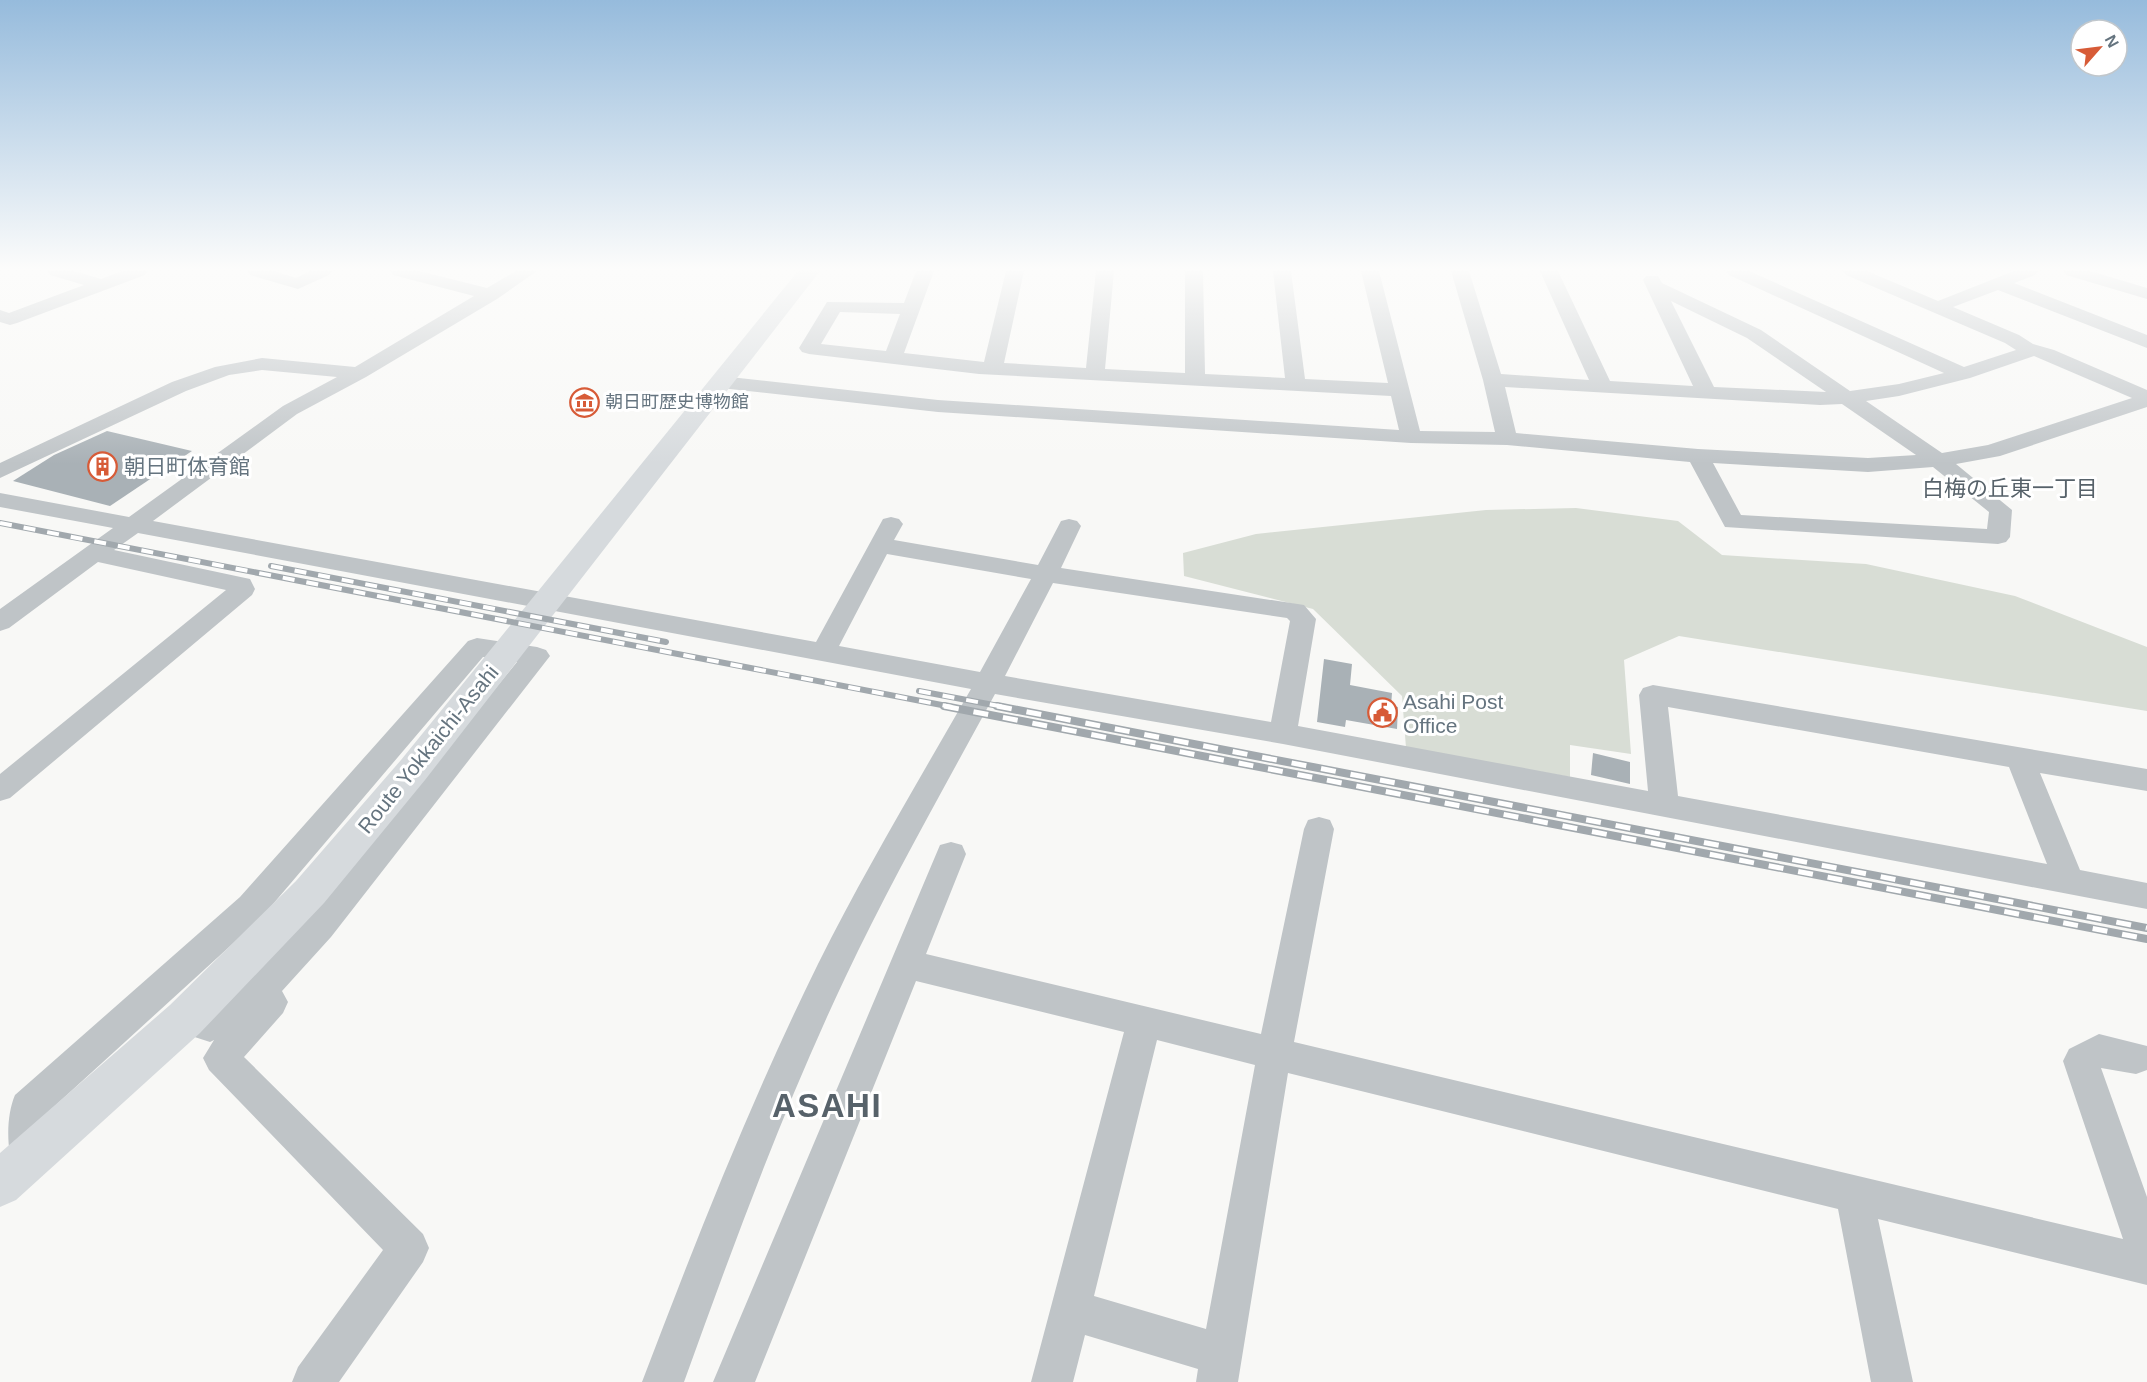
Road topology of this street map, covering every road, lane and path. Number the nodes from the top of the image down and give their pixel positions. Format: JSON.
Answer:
{"nodes":[{"id":1,"x":422,"y":335,"type":"edge"},
{"id":2,"x":758,"y":335,"type":"edge"},
{"id":3,"x":816,"y":335,"type":"edge"},
{"id":4,"x":901,"y":335,"type":"edge"},
{"id":5,"x":1000,"y":335,"type":"edge"},
{"id":6,"x":1099,"y":335,"type":"edge"},
{"id":7,"x":1195,"y":335,"type":"edge"},
{"id":8,"x":1290,"y":335,"type":"edge"},
{"id":9,"x":1386,"y":335,"type":"edge"},
{"id":10,"x":1480,"y":335,"type":"edge"},
{"id":11,"x":1579,"y":335,"type":"edge"},
{"id":12,"x":1677,"y":335,"type":"edge"},
{"id":13,"x":1756,"y":335,"type":"edge"},
{"id":14,"x":1878,"y":335,"type":"edge"},
{"id":15,"x":2004,"y":335,"type":"edge"},
{"id":16,"x":2130,"y":335,"type":"edge"},
{"id":17,"x":2147,"y":342,"type":"edge"},
{"id":18,"x":2026,"y":348,"type":"junction"},
{"id":19,"x":893,"y":358,"type":"junction"},
{"id":20,"x":993,"y":368,"type":"junction"},
{"id":21,"x":359,"y":373,"type":"junction"},
{"id":22,"x":1095,"y":374,"type":"junction"},
{"id":23,"x":1963,"y":374,"type":"junction"},
{"id":24,"x":1195,"y":379,"type":"junction"},
{"id":25,"x":1493,"y":380,"type":"junction"},
{"id":26,"x":721,"y":382,"type":"junction"},
{"id":27,"x":1296,"y":385,"type":"junction"},
{"id":28,"x":1602,"y":386,"type":"junction"},
{"id":29,"x":1400,"y":390,"type":"junction"},
{"id":30,"x":1706,"y":392,"type":"junction"},
{"id":31,"x":1848,"y":398,"type":"junction"},
{"id":32,"x":2147,"y":399,"type":"edge"},
{"id":33,"x":1411,"y":437,"type":"junction"},
{"id":34,"x":1507,"y":439,"type":"junction"},
{"id":35,"x":1698,"y":456,"type":"junction"},
{"id":36,"x":1938,"y":460,"type":"junction"},
{"id":37,"x":0,"y":471,"type":"edge"},
{"id":38,"x":0,"y":500,"type":"edge"},
{"id":39,"x":132,"y":524,"type":"junction"},
{"id":40,"x":1069,"y":526,"type":"dead end"},
{"id":41,"x":94,"y":554,"type":"junction"},
{"id":42,"x":1046,"y":574,"type":"junction"},
{"id":43,"x":0,"y":622,"type":"edge"},
{"id":44,"x":824,"y":651,"type":"junction"},
{"id":45,"x":987,"y":683,"type":"junction"},
{"id":46,"x":1283,"y":734,"type":"junction"},
{"id":47,"x":2020,"y":758,"type":"junction"},
{"id":48,"x":2147,"y":780,"type":"edge"},
{"id":49,"x":0,"y":790,"type":"edge"},
{"id":50,"x":1664,"y":807,"type":"junction"},
{"id":51,"x":1318,"y":829,"type":"dead end"},
{"id":52,"x":951,"y":854,"type":"dead end"},
{"id":53,"x":2069,"y":881,"type":"junction"},
{"id":54,"x":2147,"y":896,"type":"edge"},
{"id":55,"x":320,"y":927,"type":"junction"},
{"id":56,"x":906,"y":964,"type":"junction"},
{"id":57,"x":185,"y":1019,"type":"junction"},
{"id":58,"x":1144,"y":1022,"type":"junction"},
{"id":59,"x":1274,"y":1054,"type":"junction"},
{"id":60,"x":2136,"y":1058,"type":"dead end"},
{"id":61,"x":14,"y":1172,"type":"edge"},
{"id":62,"x":1854,"y":1194,"type":"junction"},
{"id":63,"x":2147,"y":1252,"type":"edge"},
{"id":64,"x":2147,"y":1265,"type":"edge"},
{"id":65,"x":1071,"y":1310,"type":"junction"},
{"id":66,"x":1219,"y":1368,"type":"edge"},
{"id":67,"x":313,"y":1382,"type":"edge"},
{"id":68,"x":663,"y":1382,"type":"edge"},
{"id":69,"x":734,"y":1382,"type":"edge"},
{"id":70,"x":1052,"y":1382,"type":"edge"},
{"id":71,"x":1893,"y":1382,"type":"edge"}],
"edges":[{"from":1,"to":21,"type":"street"},
{"from":2,"to":26,"type":"main road","name":"Route Yokkaichi-Asahi"},
{"from":3,"to":19,"type":"street"},
{"from":4,"to":19,"type":"street"},
{"from":5,"to":20,"type":"street"},
{"from":6,"to":22,"type":"street"},
{"from":7,"to":24,"type":"street"},
{"from":8,"to":27,"type":"street"},
{"from":9,"to":29,"type":"street"},
{"from":10,"to":25,"type":"street"},
{"from":11,"to":28,"type":"street"},
{"from":12,"to":30,"type":"street"},
{"from":13,"to":31,"type":"street"},
{"from":14,"to":23,"type":"street"},
{"from":15,"to":18,"type":"street"},
{"from":16,"to":17,"type":"street"},
{"from":18,"to":23,"type":"street"},
{"from":18,"to":32,"type":"street"},
{"from":19,"to":20,"type":"street"},
{"from":20,"to":22,"type":"street"},
{"from":21,"to":37,"type":"street"},
{"from":21,"to":39,"type":"street"},
{"from":22,"to":24,"type":"street"},
{"from":23,"to":31,"type":"street"},
{"from":24,"to":27,"type":"street"},
{"from":25,"to":28,"type":"street"},
{"from":25,"to":34,"type":"street"},
{"from":26,"to":33,"type":"street"},
{"from":26,"to":57,"type":"main road","name":"Route Yokkaichi-Asahi"},
{"from":27,"to":29,"type":"street"},
{"from":28,"to":30,"type":"street"},
{"from":29,"to":33,"type":"street"},
{"from":30,"to":31,"type":"street"},
{"from":31,"to":36,"type":"street"},
{"from":32,"to":36,"type":"street"},
{"from":33,"to":34,"type":"street"},
{"from":34,"to":35,"type":"street"},
{"from":35,"to":36,"type":"street"},
{"from":35,"to":36,"type":"street"},
{"from":38,"to":39,"type":"street"},
{"from":39,"to":41,"type":"street"},
{"from":39,"to":44,"type":"street"},
{"from":40,"to":42,"type":"street"},
{"from":41,"to":43,"type":"street"},
{"from":41,"to":49,"type":"street"},
{"from":42,"to":44,"type":"street"},
{"from":42,"to":45,"type":"street"},
{"from":42,"to":46,"type":"street"},
{"from":44,"to":45,"type":"street"},
{"from":45,"to":46,"type":"street"},
{"from":45,"to":68,"type":"street"},
{"from":46,"to":50,"type":"street"},
{"from":47,"to":48,"type":"street"},
{"from":47,"to":50,"type":"street"},
{"from":47,"to":53,"type":"street"},
{"from":50,"to":53,"type":"street"},
{"from":51,"to":59,"type":"street"},
{"from":52,"to":56,"type":"street"},
{"from":53,"to":54,"type":"street"},
{"from":55,"to":57,"type":"street"},
{"from":55,"to":61,"type":"street"},
{"from":55,"to":67,"type":"street"},
{"from":56,"to":58,"type":"street"},
{"from":56,"to":69,"type":"street"},
{"from":57,"to":61,"type":"main road","name":"Route Yokkaichi-Asahi"},
{"from":58,"to":59,"type":"street"},
{"from":58,"to":65,"type":"street"},
{"from":59,"to":62,"type":"street"},
{"from":59,"to":66,"type":"street"},
{"from":60,"to":63,"type":"street"},
{"from":62,"to":64,"type":"street"},
{"from":62,"to":71,"type":"street"},
{"from":65,"to":66,"type":"street"},
{"from":65,"to":70,"type":"street"}]}
